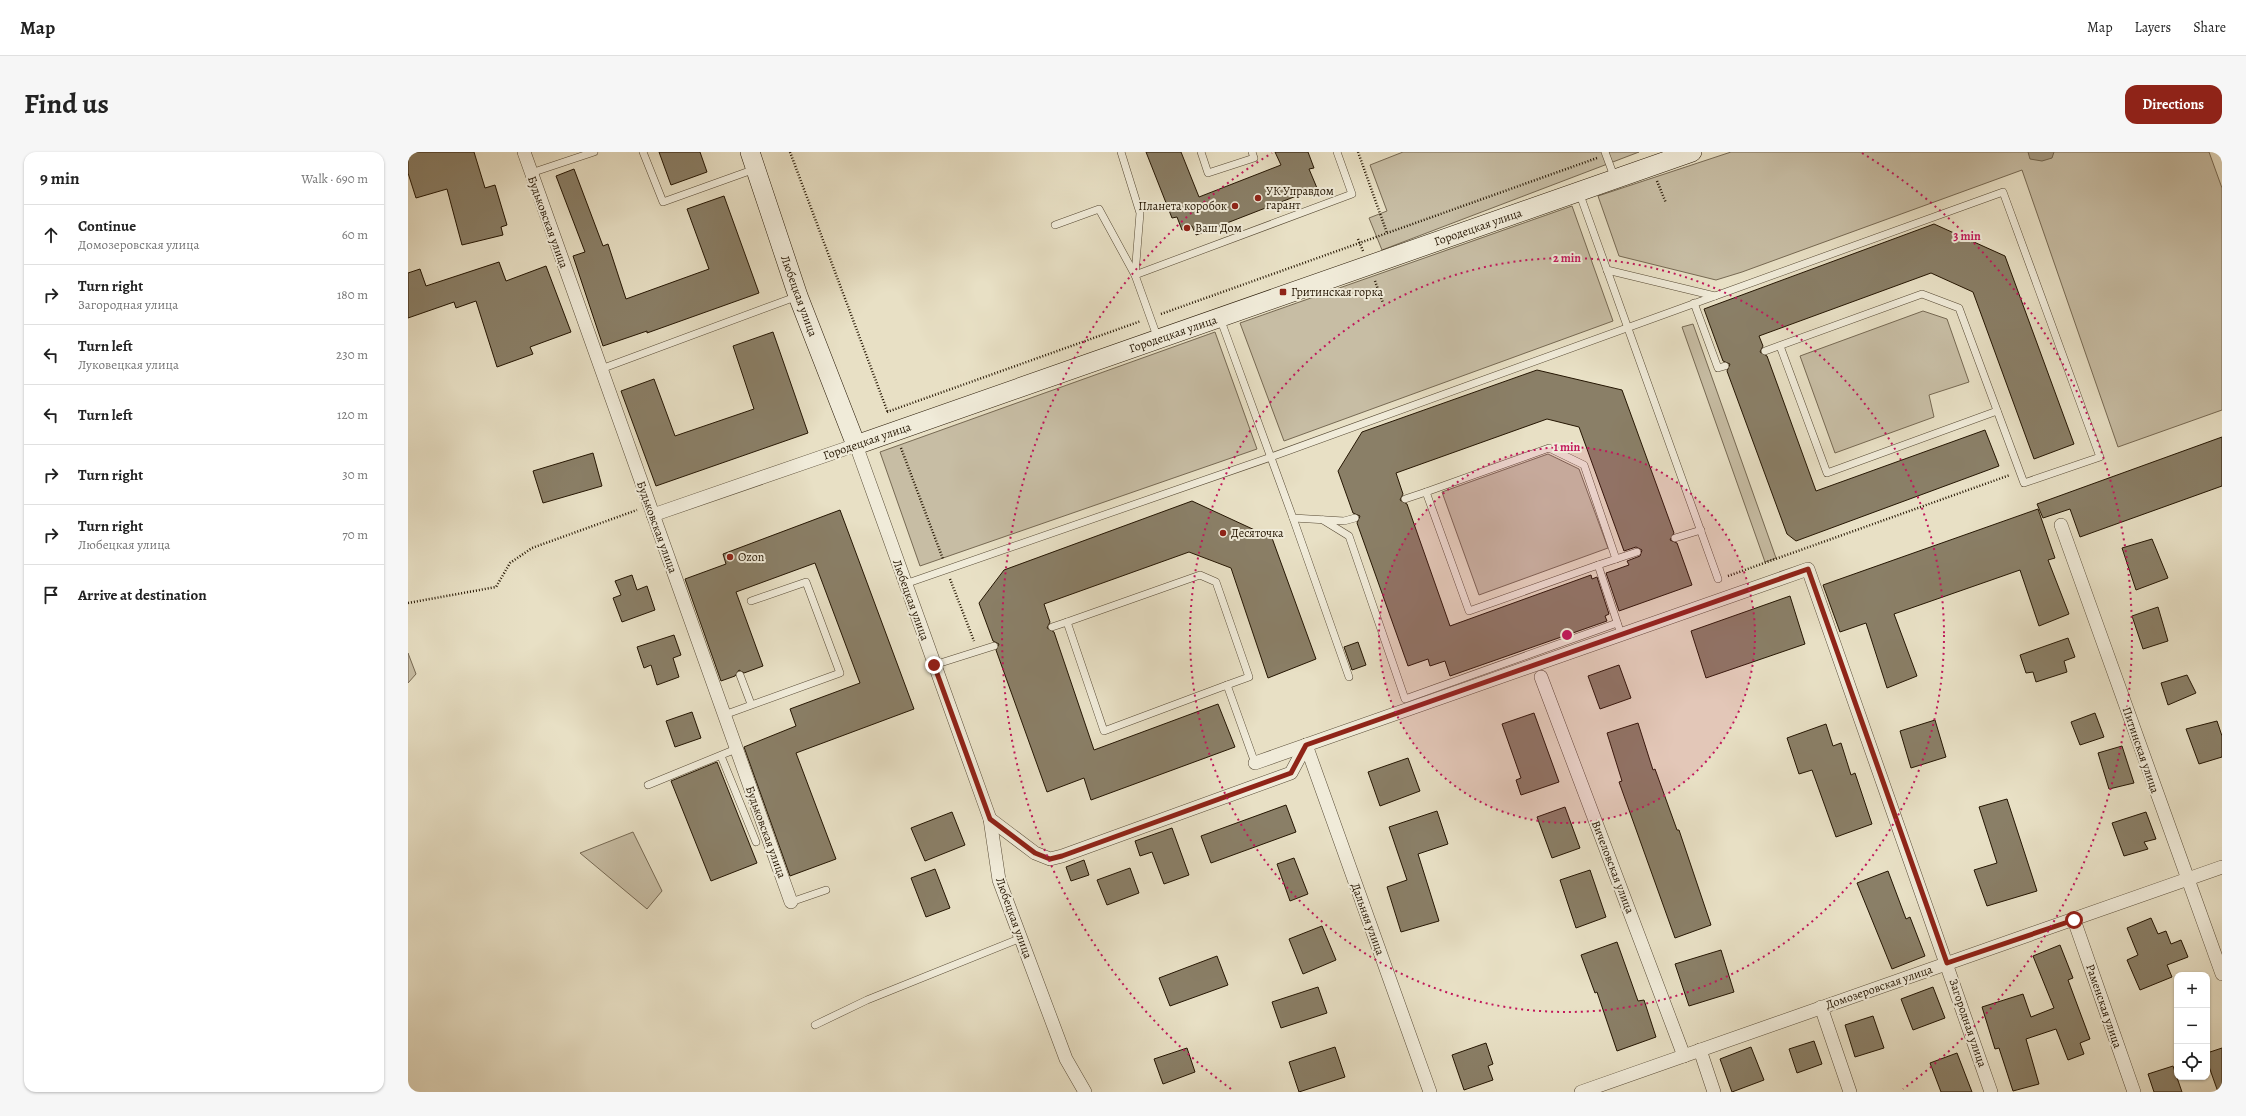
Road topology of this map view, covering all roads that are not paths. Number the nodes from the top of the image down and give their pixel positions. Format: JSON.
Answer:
{"nodes":[{"id":1,"x":524,"y":152,"type":"edge"},
{"id":2,"x":594,"y":152,"type":"edge"},
{"id":3,"x":643,"y":152,"type":"edge"},
{"id":4,"x":1121,"y":152,"type":"edge"},
{"id":5,"x":1201,"y":152,"type":"edge"},
{"id":6,"x":1252,"y":152,"type":"edge"},
{"id":7,"x":1337,"y":152,"type":"edge"},
{"id":8,"x":1692,"y":152,"type":"edge"},
{"id":9,"x":1606,"y":153,"type":"edge"},
{"id":10,"x":753,"y":160,"type":"edge"},
{"id":11,"x":531,"y":173,"type":"junction"},
{"id":12,"x":1615,"y":179,"type":"junction"},
{"id":13,"x":1579,"y":192,"type":"junction"},
{"id":14,"x":1055,"y":226,"type":"dead end"},
{"id":15,"x":1607,"y":270,"type":"junction"},
{"id":16,"x":1135,"y":275,"type":"junction"},
{"id":17,"x":798,"y":296,"type":"junction"},
{"id":18,"x":1715,"y":296,"type":"junction"},
{"id":19,"x":1694,"y":303,"type":"junction"},
{"id":20,"x":1220,"y":318,"type":"junction"},
{"id":21,"x":1628,"y":327,"type":"junction"},
{"id":22,"x":1158,"y":339,"type":"junction"},
{"id":23,"x":1780,"y":346,"type":"junction"},
{"id":24,"x":1765,"y":351,"type":"dead end"},
{"id":25,"x":1725,"y":366,"type":"dead end"},
{"id":26,"x":601,"y":369,"type":"junction"},
{"id":27,"x":1997,"y":411,"type":"junction"},
{"id":28,"x":856,"y":445,"type":"junction"},
{"id":29,"x":1271,"y":458,"type":"junction"},
{"id":30,"x":1426,"y":492,"type":"junction"},
{"id":31,"x":1405,"y":499,"type":"dead end"},
{"id":32,"x":651,"y":510,"type":"junction"},
{"id":33,"x":1293,"y":518,"type":"junction"},
{"id":34,"x":1355,"y":518,"type":"dead end"},
{"id":35,"x":1323,"y":520,"type":"junction"},
{"id":36,"x":2062,"y":525,"type":"dead end"},
{"id":37,"x":1701,"y":530,"type":"junction"},
{"id":38,"x":1675,"y":538,"type":"dead end"},
{"id":39,"x":1637,"y":552,"type":"dead end"},
{"id":40,"x":1616,"y":559,"type":"junction"},
{"id":41,"x":1598,"y":565,"type":"junction"},
{"id":42,"x":1718,"y":579,"type":"road end"},
{"id":43,"x":905,"y":584,"type":"junction"},
{"id":44,"x":750,"y":601,"type":"dead end"},
{"id":45,"x":1066,"y":622,"type":"junction"},
{"id":46,"x":1052,"y":627,"type":"dead end"},
{"id":47,"x":1619,"y":628,"type":"junction"},
{"id":48,"x":994,"y":646,"type":"dead end"},
{"id":49,"x":934,"y":665,"type":"junction"},
{"id":50,"x":740,"y":675,"type":"dead end"},
{"id":51,"x":1349,"y":677,"type":"dead end"},
{"id":52,"x":1542,"y":677,"type":"dead end"},
{"id":53,"x":1226,"y":685,"type":"junction"},
{"id":54,"x":751,"y":704,"type":"junction"},
{"id":55,"x":724,"y":715,"type":"junction"},
{"id":56,"x":1306,"y":745,"type":"junction"},
{"id":57,"x":736,"y":749,"type":"junction"},
{"id":58,"x":721,"y":756,"type":"junction"},
{"id":59,"x":1255,"y":763,"type":"joint"},
{"id":60,"x":648,"y":786,"type":"dead end"},
{"id":61,"x":990,"y":819,"type":"junction"},
{"id":62,"x":756,"y":842,"type":"dead end"},
{"id":63,"x":2222,"y":867,"type":"edge"},
{"id":64,"x":2187,"y":879,"type":"junction"},
{"id":65,"x":826,"y":890,"type":"dead end"},
{"id":66,"x":791,"y":902,"type":"joint"},
{"id":67,"x":2074,"y":920,"type":"junction"},
{"id":68,"x":1021,"y":938,"type":"junction"},
{"id":69,"x":1947,"y":963,"type":"junction"},
{"id":70,"x":2222,"y":974,"type":"edge"},
{"id":71,"x":1821,"y":1007,"type":"junction"},
{"id":72,"x":815,"y":1025,"type":"dead end"},
{"id":73,"x":1700,"y":1050,"type":"junction"},
{"id":74,"x":1684,"y":1056,"type":"junction"},
{"id":75,"x":1085,"y":1092,"type":"edge"},
{"id":76,"x":1430,"y":1092,"type":"edge"},
{"id":77,"x":1581,"y":1092,"type":"edge"},
{"id":78,"x":1714,"y":1092,"type":"edge"},
{"id":79,"x":1850,"y":1092,"type":"edge"},
{"id":80,"x":1991,"y":1092,"type":"edge"},
{"id":81,"x":2134,"y":1092,"type":"edge"}],
"edges":[{"from":1,"to":11,"type":"street","name":"Будьковская улица"},
{"from":2,"to":11,"type":"lane"},
{"from":3,"to":10,"type":"lane"},
{"from":4,"to":16,"type":"lane"},
{"from":5,"to":6,"type":"lane"},
{"from":7,"to":16,"type":"lane"},
{"from":8,"to":12,"type":"street","name":"Городецкая улица"},
{"from":9,"to":12,"type":"lane"},
{"from":10,"to":17,"type":"street","name":"Любецкая улица"},
{"from":11,"to":26,"type":"street","name":"Будьковская улица"},
{"from":12,"to":13,"type":"street","name":"Городецкая улица"},
{"from":13,"to":15,"type":"lane"},
{"from":13,"to":20,"type":"street","name":"Городецкая улица"},
{"from":14,"to":16,"type":"lane"},
{"from":15,"to":18,"type":"lane"},
{"from":15,"to":21,"type":"lane"},
{"from":16,"to":22,"type":"lane"},
{"from":17,"to":26,"type":"lane"},
{"from":17,"to":28,"type":"street","name":"Любецкая улица"},
{"from":18,"to":19,"type":"lane"},
{"from":18,"to":27,"type":"lane"},
{"from":19,"to":21,"type":"lane"},
{"from":19,"to":25,"type":"lane"},
{"from":20,"to":22,"type":"street","name":"Городецкая улица"},
{"from":20,"to":29,"type":"lane"},
{"from":21,"to":29,"type":"lane"},
{"from":21,"to":37,"type":"lane"},
{"from":22,"to":28,"type":"street","name":"Городецкая улица"},
{"from":23,"to":24,"type":"lane"},
{"from":23,"to":27,"type":"lane"},
{"from":23,"to":27,"type":"lane"},
{"from":26,"to":32,"type":"street","name":"Будьковская улица"},
{"from":28,"to":32,"type":"street","name":"Городецкая улица"},
{"from":28,"to":43,"type":"street","name":"Любецкая улица"},
{"from":29,"to":33,"type":"lane"},
{"from":29,"to":43,"type":"lane"},
{"from":30,"to":31,"type":"lane"},
{"from":30,"to":40,"type":"lane"},
{"from":30,"to":41,"type":"lane"},
{"from":32,"to":55,"type":"street","name":"Будьковская улица"},
{"from":33,"to":35,"type":"lane"},
{"from":33,"to":51,"type":"lane"},
{"from":34,"to":35,"type":"lane"},
{"from":35,"to":47,"type":"lane"},
{"from":36,"to":64,"type":"street","name":"Питинская улица"},
{"from":37,"to":38,"type":"lane"},
{"from":37,"to":42,"type":"lane"},
{"from":39,"to":40,"type":"lane"},
{"from":40,"to":41,"type":"lane"},
{"from":41,"to":47,"type":"lane"},
{"from":43,"to":49,"type":"street","name":"Любецкая улица"},
{"from":44,"to":54,"type":"lane"},
{"from":45,"to":46,"type":"lane"},
{"from":45,"to":53,"type":"lane"},
{"from":45,"to":53,"type":"lane"},
{"from":47,"to":56,"type":"street"},
{"from":47,"to":69,"type":"street","name":"Загородная улица"},
{"from":48,"to":49,"type":"lane"},
{"from":49,"to":61,"type":"street","name":"Любецкая улица"},
{"from":50,"to":54,"type":"lane"},
{"from":52,"to":74,"type":"street","name":"Вичеловская улица"},
{"from":53,"to":59,"type":"lane"},
{"from":54,"to":55,"type":"lane"},
{"from":55,"to":57,"type":"street","name":"Будьковская улица"},
{"from":56,"to":59,"type":"street"},
{"from":56,"to":61,"type":"street"},
{"from":56,"to":76,"type":"street","name":"Дальняя улица"},
{"from":57,"to":58,"type":"lane"},
{"from":57,"to":66,"type":"street","name":"Будьковская улица"},
{"from":58,"to":60,"type":"lane"},
{"from":58,"to":62,"type":"lane"},
{"from":61,"to":68,"type":"street","name":"Любецкая улица"},
{"from":63,"to":64,"type":"street","name":"Домозеровская улица"},
{"from":64,"to":67,"type":"street","name":"Домозеровская улица"},
{"from":64,"to":70,"type":"street","name":"Питинская улица"},
{"from":65,"to":66,"type":"lane"},
{"from":67,"to":69,"type":"street","name":"Домозеровская улица"},
{"from":67,"to":81,"type":"street","name":"Раменская улица"},
{"from":68,"to":72,"type":"lane"},
{"from":68,"to":75,"type":"street","name":"Любецкая улица"},
{"from":69,"to":71,"type":"street","name":"Домозеровская улица"},
{"from":69,"to":80,"type":"street","name":"Загородная улица"},
{"from":71,"to":73,"type":"street","name":"Домозеровская улица"},
{"from":71,"to":79,"type":"street"},
{"from":73,"to":74,"type":"street","name":"Домозеровская улица"},
{"from":73,"to":78,"type":"street"},
{"from":74,"to":77,"type":"street","name":"Домозеровская улица"}]}
